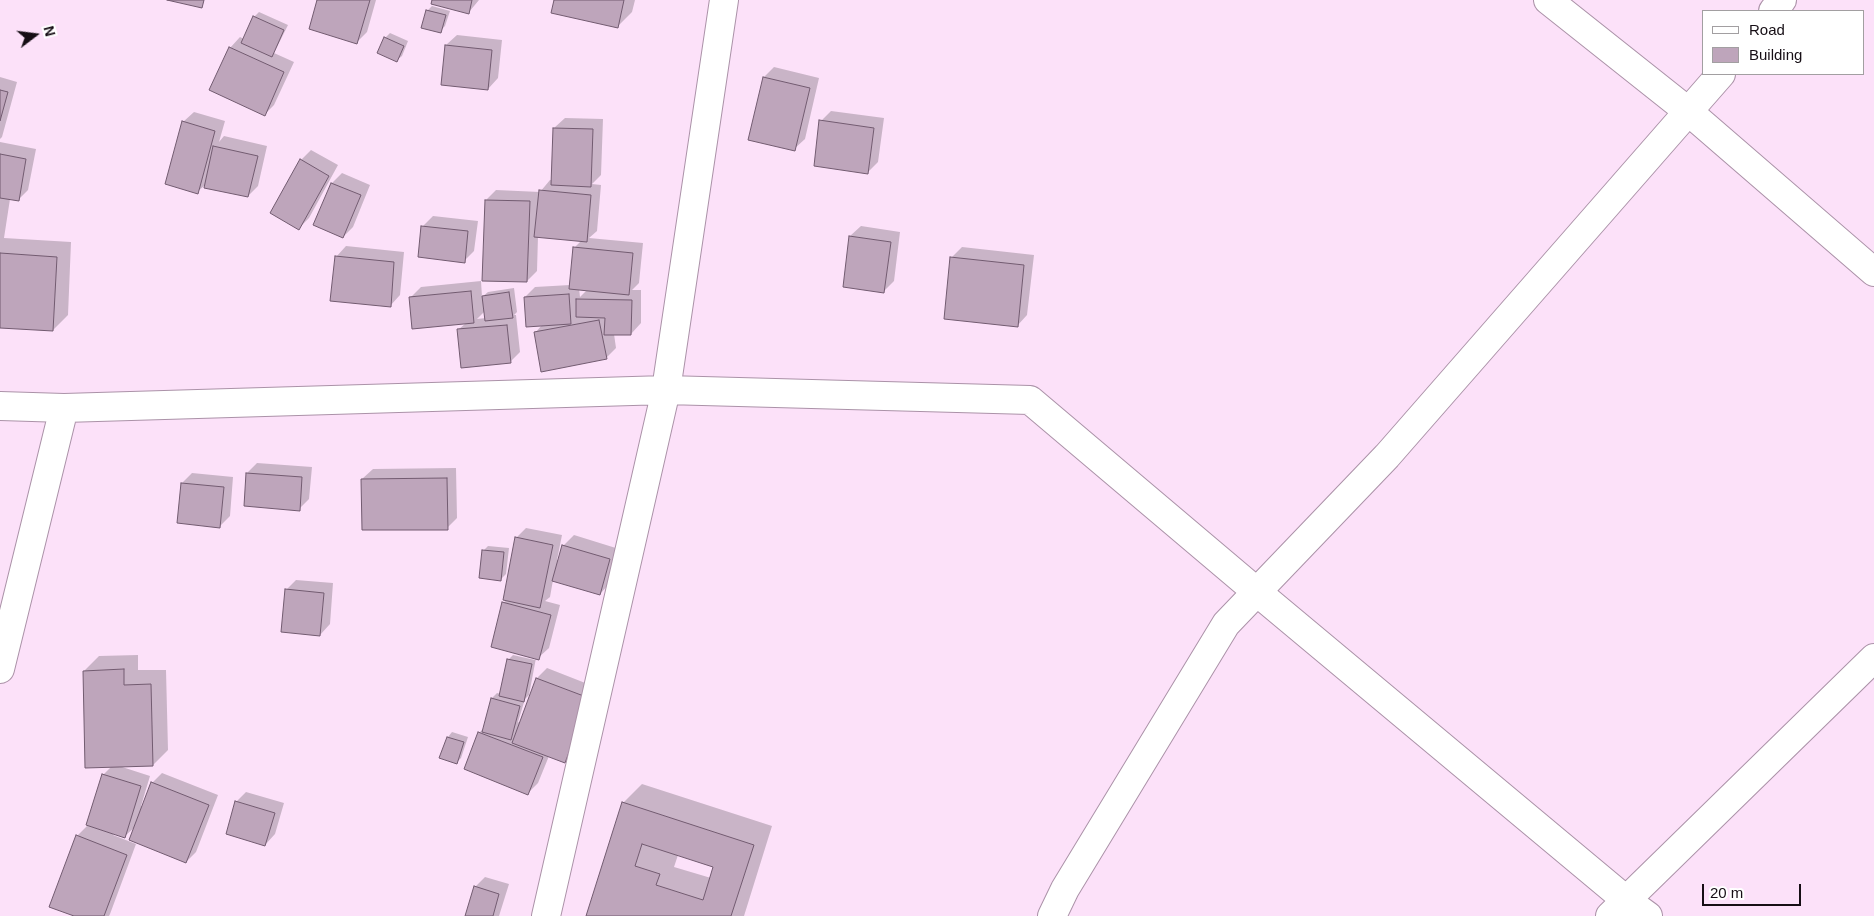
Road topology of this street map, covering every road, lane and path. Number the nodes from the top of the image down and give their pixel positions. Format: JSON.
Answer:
{"nodes":[{"id":1,"x":724,"y":0,"type":"edge"},
{"id":2,"x":1548,"y":0,"type":"edge"},
{"id":3,"x":1782,"y":0,"type":"edge"},
{"id":4,"x":1774,"y":10,"type":"edge"},
{"id":5,"x":1720,"y":75,"type":"edge"},
{"id":6,"x":1689,"y":112,"type":"junction"},
{"id":7,"x":1874,"y":272,"type":"edge"},
{"id":8,"x":666,"y":390,"type":"junction"},
{"id":9,"x":0,"y":406,"type":"edge"},
{"id":10,"x":64,"y":408,"type":"junction"},
{"id":11,"x":1257,"y":592,"type":"junction"},
{"id":12,"x":1874,"y":658,"type":"edge"},
{"id":13,"x":0,"y":669,"type":"edge"},
{"id":14,"x":1628,"y":911,"type":"edge"},
{"id":15,"x":546,"y":916,"type":"edge"},
{"id":16,"x":1052,"y":916,"type":"edge"}],
"edges":[{"from":1,"to":8,"type":"main road"},
{"from":2,"to":6,"type":"main road"},
{"from":3,"to":4,"type":"main road"},
{"from":5,"to":6,"type":"main road"},
{"from":6,"to":7,"type":"main road"},
{"from":6,"to":11,"type":"main road"},
{"from":8,"to":10,"type":"main road"},
{"from":8,"to":11,"type":"main road"},
{"from":8,"to":15,"type":"main road"},
{"from":9,"to":10,"type":"main road"},
{"from":10,"to":13,"type":"main road"},
{"from":11,"to":14,"type":"main road"},
{"from":11,"to":16,"type":"main road"},
{"from":12,"to":14,"type":"main road"}]}
